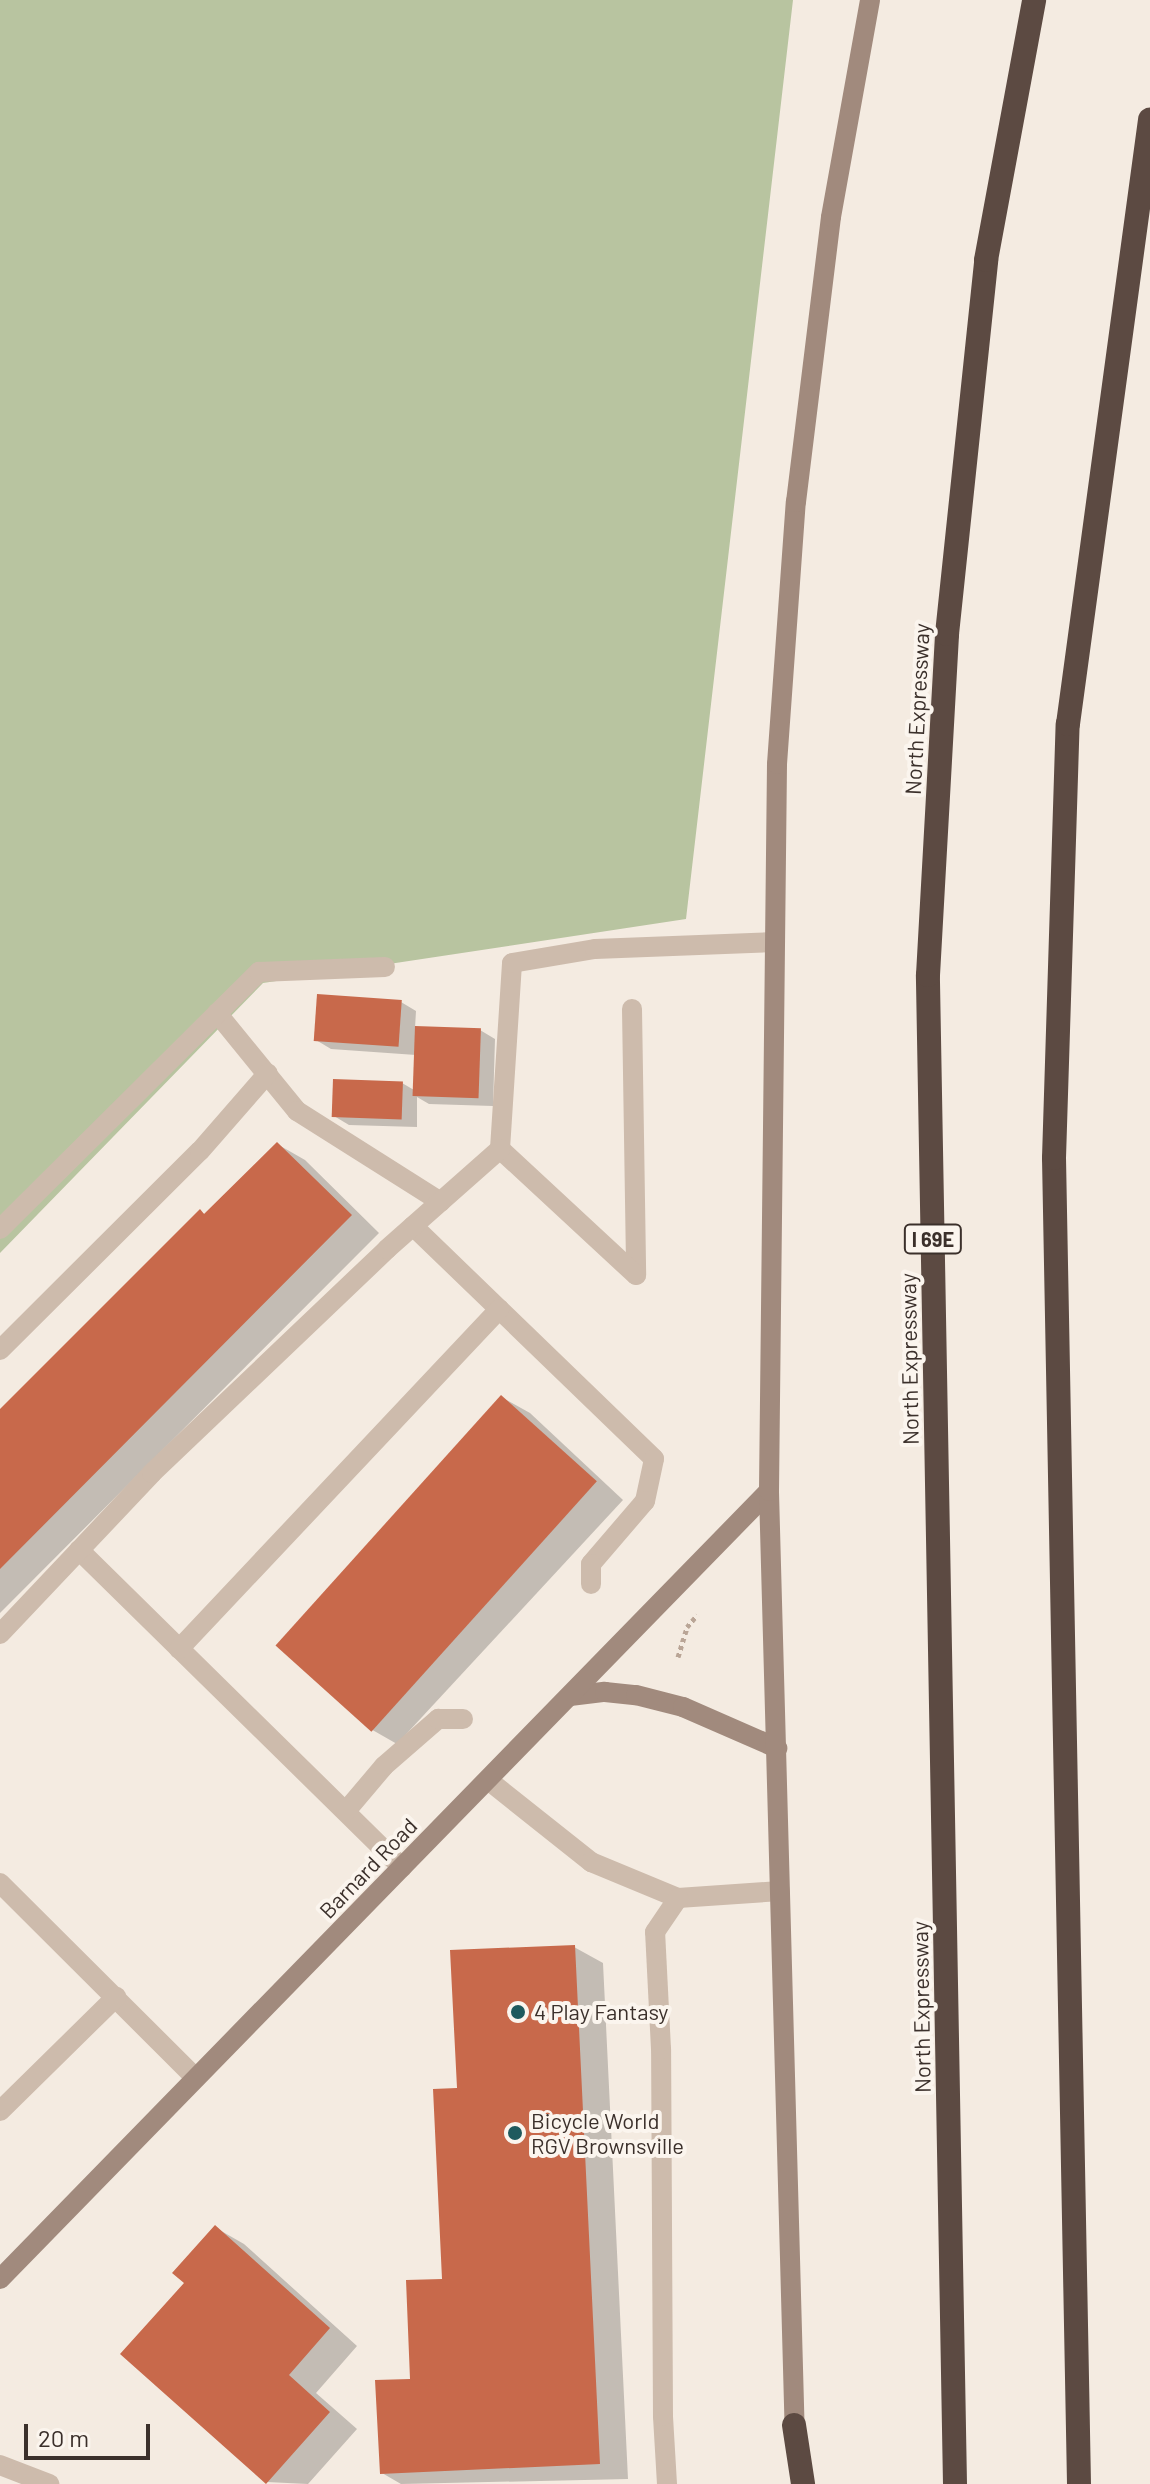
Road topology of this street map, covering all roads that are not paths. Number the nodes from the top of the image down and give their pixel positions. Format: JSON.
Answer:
{"nodes":[{"id":1,"x":870,"y":0,"type":"edge"},
{"id":2,"x":1034,"y":0,"type":"edge"},
{"id":3,"x":1150,"y":120,"type":"edge"},
{"id":4,"x":775,"y":942,"type":"junction"},
{"id":5,"x":385,"y":967,"type":"dead end"},
{"id":6,"x":632,"y":1009,"type":"dead end"},
{"id":7,"x":217,"y":1013,"type":"junction"},
{"id":8,"x":268,"y":1073,"type":"junction"},
{"id":9,"x":500,"y":1149,"type":"junction"},
{"id":10,"x":441,"y":1202,"type":"junction"},
{"id":11,"x":413,"y":1226,"type":"junction"},
{"id":12,"x":0,"y":1229,"type":"edge"},
{"id":13,"x":499,"y":1309,"type":"junction"},
{"id":14,"x":0,"y":1350,"type":"edge"},
{"id":15,"x":769,"y":1491,"type":"junction"},
{"id":16,"x":79,"y":1550,"type":"junction"},
{"id":17,"x":591,"y":1584,"type":"dead end"},
{"id":18,"x":0,"y":1634,"type":"edge"},
{"id":19,"x":179,"y":1649,"type":"junction"},
{"id":20,"x":570,"y":1696,"type":"junction"},
{"id":21,"x":463,"y":1719,"type":"dead end"},
{"id":22,"x":777,"y":1748,"type":"junction"},
{"id":23,"x":488,"y":1780,"type":"junction"},
{"id":24,"x":346,"y":1811,"type":"junction"},
{"id":25,"x":402,"y":1867,"type":"junction"},
{"id":26,"x":0,"y":1883,"type":"edge"},
{"id":27,"x":780,"y":1891,"type":"junction"},
{"id":28,"x":678,"y":1898,"type":"junction"},
{"id":29,"x":116,"y":1997,"type":"junction"},
{"id":30,"x":196,"y":2078,"type":"junction"},
{"id":31,"x":0,"y":2111,"type":"edge"},
{"id":32,"x":0,"y":2279,"type":"edge"},
{"id":33,"x":794,"y":2425,"type":"junction"},
{"id":34,"x":0,"y":2465,"type":"edge"},
{"id":35,"x":49,"y":2484,"type":"edge"},
{"id":36,"x":667,"y":2484,"type":"edge"},
{"id":37,"x":796,"y":2484,"type":"edge"},
{"id":38,"x":803,"y":2484,"type":"edge"},
{"id":39,"x":955,"y":2484,"type":"edge"},
{"id":40,"x":1079,"y":2484,"type":"edge"}],
"edges":[{"from":1,"to":4,"type":"main road"},
{"from":2,"to":39,"type":"highway","name":"North Expressway","number":"I 69E"},
{"from":3,"to":40,"type":"highway"},
{"from":4,"to":9,"type":"street"},
{"from":4,"to":15,"type":"main road"},
{"from":5,"to":7,"type":"street"},
{"from":6,"to":9,"type":"street"},
{"from":7,"to":8,"type":"street"},
{"from":7,"to":12,"type":"street"},
{"from":8,"to":10,"type":"street"},
{"from":8,"to":14,"type":"street"},
{"from":9,"to":10,"type":"street"},
{"from":10,"to":11,"type":"street"},
{"from":11,"to":13,"type":"street"},
{"from":11,"to":16,"type":"street"},
{"from":13,"to":17,"type":"street"},
{"from":13,"to":19,"type":"street"},
{"from":15,"to":20,"type":"main road","name":"Barnard Road"},
{"from":15,"to":22,"type":"main road"},
{"from":16,"to":18,"type":"street"},
{"from":16,"to":19,"type":"street"},
{"from":19,"to":24,"type":"street"},
{"from":20,"to":22,"type":"main road"},
{"from":20,"to":23,"type":"main road","name":"Barnard Road"},
{"from":21,"to":24,"type":"street"},
{"from":22,"to":27,"type":"main road"},
{"from":23,"to":25,"type":"main road","name":"Barnard Road"},
{"from":23,"to":28,"type":"street"},
{"from":24,"to":25,"type":"street"},
{"from":25,"to":30,"type":"main road","name":"Barnard Road"},
{"from":26,"to":29,"type":"street"},
{"from":27,"to":28,"type":"street"},
{"from":27,"to":33,"type":"main road"},
{"from":28,"to":36,"type":"street"},
{"from":29,"to":30,"type":"street"},
{"from":29,"to":31,"type":"street"},
{"from":30,"to":32,"type":"main road","name":"Barnard Road"},
{"from":33,"to":37,"type":"main road"},
{"from":33,"to":38,"type":"highway"},
{"from":34,"to":35,"type":"street"}]}
